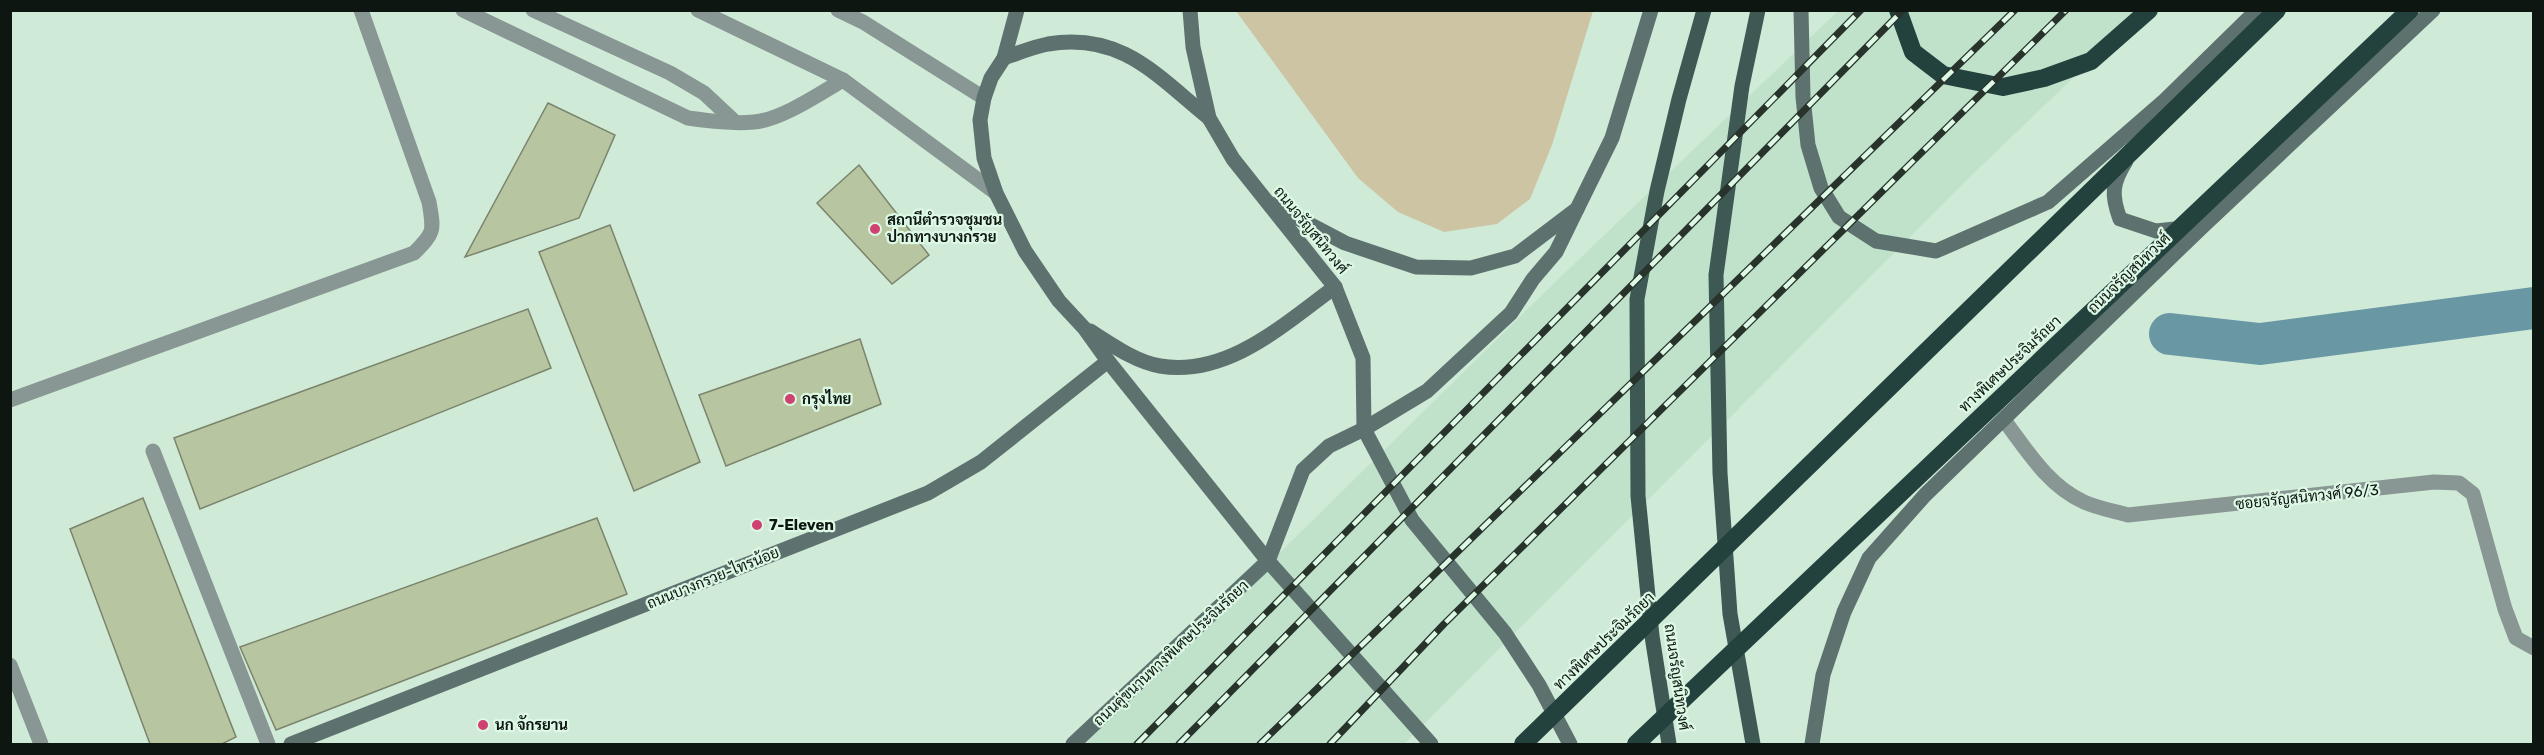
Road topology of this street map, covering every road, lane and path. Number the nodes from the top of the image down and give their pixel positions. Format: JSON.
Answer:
{"nodes":[{"id":1,"x":361,"y":10,"type":"edge"},
{"id":2,"x":463,"y":10,"type":"edge"},
{"id":3,"x":533,"y":10,"type":"edge"},
{"id":4,"x":698,"y":10,"type":"edge"},
{"id":5,"x":838,"y":10,"type":"edge"},
{"id":6,"x":1017,"y":10,"type":"edge"},
{"id":7,"x":1190,"y":10,"type":"edge"},
{"id":8,"x":1650,"y":10,"type":"edge"},
{"id":9,"x":1704,"y":10,"type":"edge"},
{"id":10,"x":1758,"y":10,"type":"edge"},
{"id":11,"x":1801,"y":10,"type":"edge"},
{"id":12,"x":1898,"y":10,"type":"edge"},
{"id":13,"x":2149,"y":10,"type":"edge"},
{"id":14,"x":2257,"y":10,"type":"edge"},
{"id":15,"x":2277,"y":10,"type":"edge"},
{"id":16,"x":2410,"y":10,"type":"edge"},
{"id":17,"x":2433,"y":10,"type":"edge"},
{"id":18,"x":1004,"y":58,"type":"junction"},
{"id":19,"x":843,"y":80,"type":"junction"},
{"id":20,"x":984,"y":98,"type":"junction"},
{"id":21,"x":2163,"y":102,"type":"junction"},
{"id":22,"x":1209,"y":118,"type":"junction"},
{"id":23,"x":735,"y":122,"type":"junction"},
{"id":24,"x":996,"y":193,"type":"junction"},
{"id":25,"x":1265,"y":201,"type":"junction"},
{"id":26,"x":1577,"y":209,"type":"junction"},
{"id":27,"x":2203,"y":226,"type":"junction"},
{"id":28,"x":1335,"y":287,"type":"junction"},
{"id":29,"x":1085,"y":329,"type":"junction"},
{"id":30,"x":1108,"y":361,"type":"junction"},
{"id":31,"x":10,"y":400,"type":"edge"},
{"id":32,"x":2004,"y":420,"type":"junction"},
{"id":33,"x":1364,"y":429,"type":"junction"},
{"id":34,"x":153,"y":451,"type":"dead end"},
{"id":35,"x":1268,"y":561,"type":"junction"},
{"id":36,"x":2534,"y":648,"type":"edge"},
{"id":37,"x":10,"y":665,"type":"edge"},
{"id":38,"x":1429,"y":743,"type":"edge"},
{"id":39,"x":41,"y":744,"type":"edge"},
{"id":40,"x":268,"y":744,"type":"edge"},
{"id":41,"x":291,"y":744,"type":"edge"},
{"id":42,"x":1073,"y":744,"type":"edge"},
{"id":43,"x":1523,"y":744,"type":"edge"},
{"id":44,"x":1570,"y":744,"type":"edge"},
{"id":45,"x":1636,"y":744,"type":"edge"},
{"id":46,"x":1669,"y":744,"type":"edge"},
{"id":47,"x":1753,"y":744,"type":"edge"},
{"id":48,"x":1812,"y":744,"type":"edge"}],
"edges":[{"from":1,"to":31,"type":"street"},
{"from":2,"to":23,"type":"street"},
{"from":3,"to":23,"type":"street"},
{"from":4,"to":19,"type":"street"},
{"from":5,"to":20,"type":"street"},
{"from":6,"to":18,"type":"main road"},
{"from":7,"to":22,"type":"main road","name":"ถนนจรัญสนิทวงศ์"},
{"from":8,"to":26,"type":"main road"},
{"from":9,"to":46,"type":"main road","name":"ถนนจรัญสนิทวงศ์"},
{"from":10,"to":47,"type":"main road"},
{"from":11,"to":21,"type":"main road"},
{"from":12,"to":13,"type":"highway"},
{"from":14,"to":21,"type":"main road"},
{"from":15,"to":43,"type":"highway","name":"ทางพิเศษประจิมรัถยา"},
{"from":16,"to":45,"type":"highway","name":"ทางพิเศษประจิมรัถยา"},
{"from":17,"to":27,"type":"main road","name":"ถนนจรัญสนิทวงศ์"},
{"from":18,"to":20,"type":"main road"},
{"from":18,"to":22,"type":"main road"},
{"from":19,"to":23,"type":"street"},
{"from":19,"to":24,"type":"street"},
{"from":20,"to":24,"type":"main road"},
{"from":21,"to":27,"type":"main road"},
{"from":22,"to":25,"type":"main road","name":"ถนนจรัญสนิทวงศ์"},
{"from":24,"to":29,"type":"main road"},
{"from":25,"to":26,"type":"main road"},
{"from":25,"to":28,"type":"main road","name":"ถนนจรัญสนิทวงศ์"},
{"from":26,"to":33,"type":"main road"},
{"from":27,"to":32,"type":"main road","name":"ถนนจรัญสนิทวงศ์"},
{"from":28,"to":29,"type":"main road"},
{"from":28,"to":33,"type":"main road","name":"ถนนจรัญสนิทวงศ์"},
{"from":29,"to":30,"type":"main road"},
{"from":30,"to":35,"type":"main road"},
{"from":30,"to":41,"type":"main road","name":"ถนนบางกรวย-ไทรน้อย"},
{"from":32,"to":36,"type":"street","name":"ซอยจรัญสนิทวงศ์ 96/3"},
{"from":32,"to":48,"type":"main road","name":"ถนนจรัญสนิทวงศ์"},
{"from":33,"to":35,"type":"main road"},
{"from":33,"to":44,"type":"main road","name":"ถนนจรัญสนิทวงศ์"},
{"from":34,"to":40,"type":"street"},
{"from":35,"to":38,"type":"main road"},
{"from":35,"to":42,"type":"main road","name":"ถนนคู่ขนานทางพิเศษประจิมรัถยา"},
{"from":37,"to":39,"type":"street"}]}
